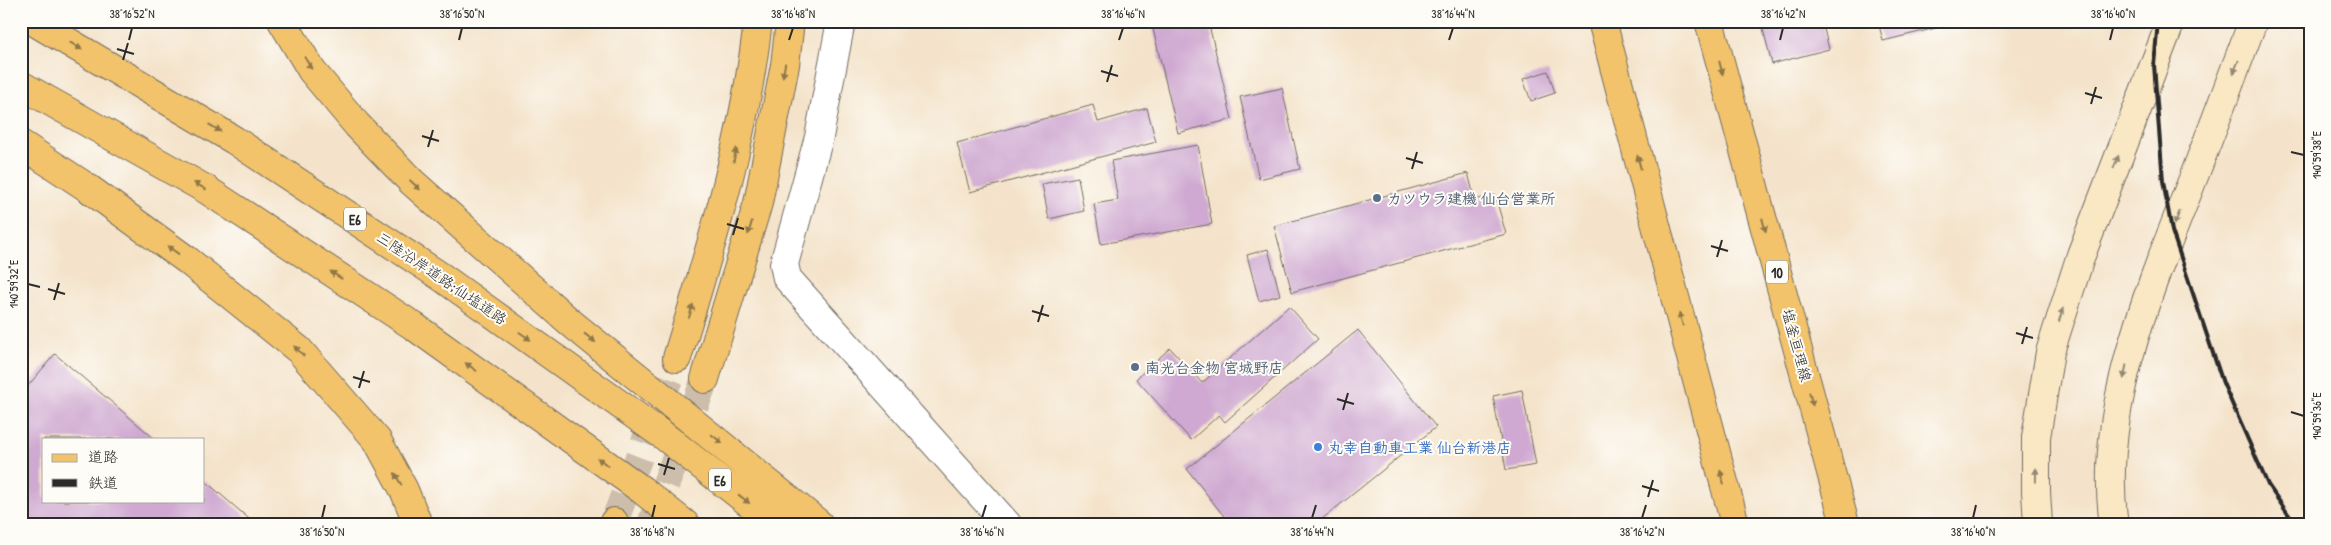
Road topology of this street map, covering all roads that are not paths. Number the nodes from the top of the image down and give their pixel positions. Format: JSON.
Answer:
{"nodes":[{"id":1,"x":34,"y":21,"type":"edge"},
{"id":2,"x":282,"y":21,"type":"edge"},
{"id":3,"x":758,"y":21,"type":"edge"},
{"id":4,"x":790,"y":21,"type":"edge"},
{"id":5,"x":841,"y":21,"type":"edge"},
{"id":6,"x":1602,"y":21,"type":"edge"},
{"id":7,"x":1709,"y":21,"type":"edge"},
{"id":8,"x":2172,"y":21,"type":"edge"},
{"id":9,"x":2254,"y":21,"type":"edge"},
{"id":10,"x":21,"y":85,"type":"edge"},
{"id":11,"x":21,"y":144,"type":"edge"},
{"id":12,"x":677,"y":358,"type":"tunnel mouth"},
{"id":13,"x":705,"y":379,"type":"tunnel mouth"},
{"id":14,"x":418,"y":524,"type":"edge"},
{"id":15,"x":685,"y":524,"type":"edge"},
{"id":16,"x":776,"y":524,"type":"edge"},
{"id":17,"x":819,"y":524,"type":"edge"},
{"id":18,"x":1008,"y":524,"type":"edge"},
{"id":19,"x":1735,"y":524,"type":"edge"},
{"id":20,"x":1846,"y":524,"type":"edge"},
{"id":21,"x":2038,"y":524,"type":"edge"},
{"id":22,"x":2114,"y":524,"type":"edge"}],
"edges":[{"from":1,"to":16,"type":"main road","name":"三陸沿岸道路;仙塩道路","number":"E6","one_way":true},
{"from":2,"to":17,"type":"main road","one_way":true},
{"from":12,"to":3,"type":"main road","one_way":true},
{"from":4,"to":13,"type":"main road","one_way":true},
{"from":5,"to":18,"type":"street"},
{"from":19,"to":6,"type":"main road","one_way":true},
{"from":7,"to":20,"type":"main road","name":"塩釜亘理線","number":"10","one_way":true},
{"from":21,"to":8,"type":"street","one_way":true},
{"from":9,"to":22,"type":"street","one_way":true},
{"from":15,"to":10,"type":"main road","one_way":true},
{"from":14,"to":11,"type":"main road","one_way":true}]}
